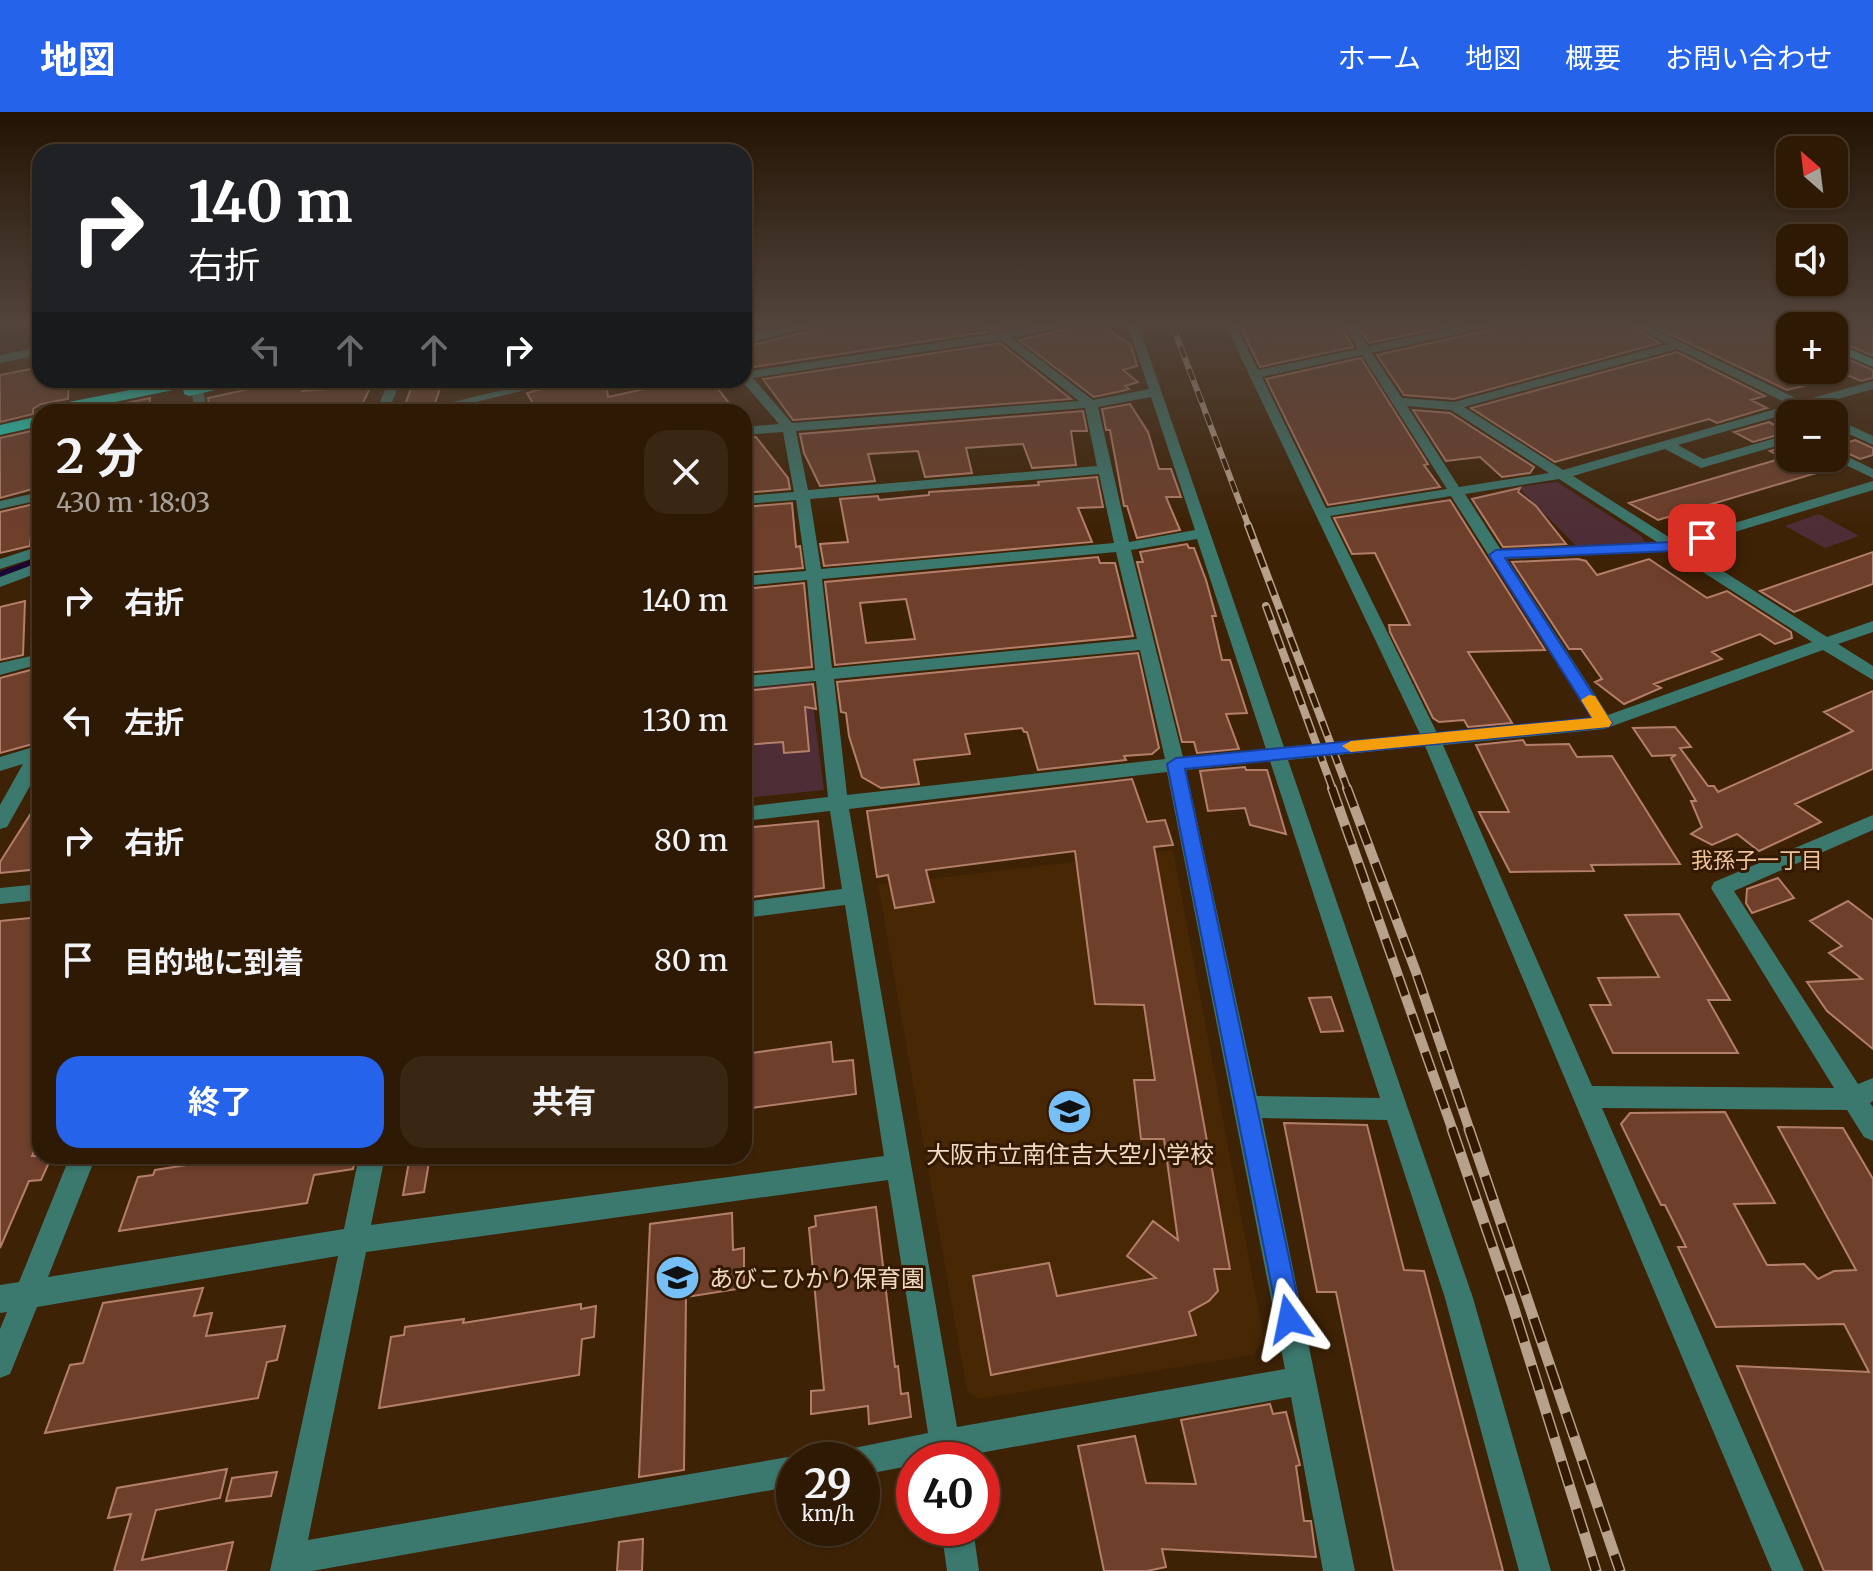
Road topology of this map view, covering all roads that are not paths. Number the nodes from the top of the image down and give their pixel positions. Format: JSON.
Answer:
{"nodes":[{"id":1,"x":146,"y":392,"type":"edge"},
{"id":2,"x":161,"y":392,"type":"edge"},
{"id":3,"x":507,"y":392,"type":"edge"},
{"id":4,"x":758,"y":392,"type":"edge"},
{"id":5,"x":1076,"y":392,"type":"edge"},
{"id":6,"x":1155,"y":392,"type":"joint"},
{"id":7,"x":1261,"y":392,"type":"edge"},
{"id":8,"x":1392,"y":392,"type":"edge"},
{"id":9,"x":1505,"y":392,"type":"edge"},
{"id":10,"x":1847,"y":392,"type":"edge"},
{"id":11,"x":1818,"y":400,"type":"edge"},
{"id":12,"x":1398,"y":402,"type":"junction"},
{"id":13,"x":83,"y":404,"type":"edge"},
{"id":14,"x":116,"y":404,"type":"edge"},
{"id":15,"x":453,"y":404,"type":"edge"},
{"id":16,"x":1091,"y":404,"type":"junction"},
{"id":17,"x":1454,"y":406,"type":"junction"},
{"id":18,"x":1776,"y":412,"type":"edge"},
{"id":19,"x":32,"y":414,"type":"edge"},
{"id":20,"x":1761,"y":417,"type":"junction"},
{"id":21,"x":0,"y":420,"type":"edge"},
{"id":22,"x":32,"y":423,"type":"edge"},
{"id":23,"x":1776,"y":425,"type":"edge"},
{"id":24,"x":789,"y":428,"type":"junction"},
{"id":25,"x":1848,"y":429,"type":"edge"},
{"id":26,"x":0,"y":430,"type":"edge"},
{"id":27,"x":752,"y":430,"type":"edge"},
{"id":28,"x":1873,"y":441,"type":"edge"},
{"id":29,"x":1776,"y":442,"type":"edge"},
{"id":30,"x":1668,"y":445,"type":"junction"},
{"id":31,"x":1848,"y":461,"type":"edge"},
{"id":32,"x":1103,"y":470,"type":"junction"},
{"id":33,"x":1873,"y":474,"type":"edge"},
{"id":34,"x":1560,"y":475,"type":"junction"},
{"id":35,"x":1873,"y":485,"type":"edge"},
{"id":36,"x":1455,"y":490,"type":"junction"},
{"id":37,"x":802,"y":495,"type":"junction"},
{"id":38,"x":32,"y":498,"type":"edge"},
{"id":39,"x":752,"y":499,"type":"edge"},
{"id":40,"x":0,"y":505,"type":"edge"},
{"id":41,"x":1320,"y":513,"type":"junction"},
{"id":42,"x":1205,"y":533,"type":"junction"},
{"id":43,"x":1673,"y":546,"type":"junction"},
{"id":44,"x":1125,"y":547,"type":"junction"},
{"id":45,"x":32,"y":554,"type":"edge"},
{"id":46,"x":1496,"y":555,"type":"junction"},
{"id":47,"x":0,"y":564,"type":"edge"},
{"id":48,"x":32,"y":570,"type":"edge"},
{"id":49,"x":814,"y":575,"type":"junction"},
{"id":50,"x":752,"y":580,"type":"edge"},
{"id":51,"x":0,"y":582,"type":"edge"},
{"id":52,"x":1873,"y":626,"type":"edge"},
{"id":53,"x":1825,"y":643,"type":"junction"},
{"id":54,"x":1145,"y":644,"type":"junction"},
{"id":55,"x":32,"y":661,"type":"edge"},
{"id":56,"x":0,"y":669,"type":"edge"},
{"id":57,"x":825,"y":674,"type":"junction"},
{"id":58,"x":1873,"y":674,"type":"edge"},
{"id":59,"x":752,"y":681,"type":"edge"},
{"id":60,"x":1604,"y":723,"type":"junction"},
{"id":61,"x":1431,"y":739,"type":"junction"},
{"id":62,"x":32,"y":754,"type":"edge"},
{"id":63,"x":1277,"y":754,"type":"junction"},
{"id":64,"x":0,"y":764,"type":"edge"},
{"id":65,"x":1176,"y":764,"type":"junction"},
{"id":66,"x":32,"y":766,"type":"edge"},
{"id":67,"x":838,"y":803,"type":"junction"},
{"id":68,"x":752,"y":813,"type":"edge"},
{"id":69,"x":0,"y":822,"type":"edge"},
{"id":70,"x":1873,"y":822,"type":"edge"},
{"id":71,"x":32,"y":893,"type":"edge"},
{"id":72,"x":0,"y":896,"type":"edge"},
{"id":73,"x":854,"y":896,"type":"junction"},
{"id":74,"x":752,"y":909,"type":"edge"},
{"id":75,"x":1863,"y":1094,"type":"edge"},
{"id":76,"x":1586,"y":1097,"type":"junction"},
{"id":77,"x":1246,"y":1107,"type":"junction"},
{"id":78,"x":1396,"y":1109,"type":"junction"},
{"id":79,"x":1873,"y":1129,"type":"edge"},
{"id":80,"x":79,"y":1164,"type":"edge"},
{"id":81,"x":370,"y":1164,"type":"edge"},
{"id":82,"x":899,"y":1166,"type":"junction"},
{"id":83,"x":355,"y":1240,"type":"junction"},
{"id":84,"x":14,"y":1298,"type":"edge"},
{"id":85,"x":0,"y":1364,"type":"edge"},
{"id":86,"x":1302,"y":1380,"type":"junction"},
{"id":87,"x":945,"y":1442,"type":"edge"},
{"id":88,"x":996,"y":1442,"type":"edge"},
{"id":89,"x":776,"y":1474,"type":"edge"},
{"id":90,"x":960,"y":1546,"type":"edge"},
{"id":91,"x":287,"y":1565,"type":"edge"},
{"id":92,"x":963,"y":1571,"type":"edge"},
{"id":93,"x":1339,"y":1571,"type":"edge"},
{"id":94,"x":1535,"y":1571,"type":"edge"},
{"id":95,"x":1788,"y":1571,"type":"edge"}],
"edges":[{"from":1,"to":13,"type":"highway"},
{"from":2,"to":14,"type":"highway"},
{"from":3,"to":15,"type":"street"},
{"from":4,"to":24,"type":"street"},
{"from":5,"to":16,"type":"street"},
{"from":6,"to":16,"type":"street"},
{"from":6,"to":42,"type":"street"},
{"from":7,"to":41,"type":"street"},
{"from":8,"to":12,"type":"street"},
{"from":9,"to":17,"type":"street"},
{"from":10,"to":11,"type":"street"},
{"from":12,"to":17,"type":"street"},
{"from":12,"to":36,"type":"street"},
{"from":16,"to":24,"type":"street"},
{"from":16,"to":32,"type":"street"},
{"from":17,"to":34,"type":"street"},
{"from":18,"to":20,"type":"street"},
{"from":19,"to":21,"type":"highway"},
{"from":20,"to":23,"type":"street"},
{"from":20,"to":30,"type":"street"},
{"from":22,"to":26,"type":"highway"},
{"from":24,"to":27,"type":"street"},
{"from":24,"to":37,"type":"street"},
{"from":25,"to":28,"type":"street"},
{"from":29,"to":30,"type":"street"},
{"from":30,"to":34,"type":"street"},
{"from":31,"to":33,"type":"street"},
{"from":32,"to":37,"type":"street"},
{"from":32,"to":44,"type":"street"},
{"from":34,"to":36,"type":"street"},
{"from":34,"to":43,"type":"street"},
{"from":35,"to":43,"type":"street"},
{"from":36,"to":41,"type":"street"},
{"from":36,"to":46,"type":"street"},
{"from":37,"to":39,"type":"street"},
{"from":37,"to":49,"type":"street"},
{"from":38,"to":40,"type":"street"},
{"from":41,"to":61,"type":"street"},
{"from":42,"to":44,"type":"street"},
{"from":42,"to":63,"type":"street"},
{"from":43,"to":46,"type":"street"},
{"from":43,"to":53,"type":"street"},
{"from":44,"to":49,"type":"street"},
{"from":44,"to":54,"type":"street"},
{"from":45,"to":47,"type":"street"},
{"from":46,"to":60,"type":"street"},
{"from":48,"to":51,"type":"street"},
{"from":49,"to":50,"type":"street"},
{"from":49,"to":57,"type":"street"},
{"from":52,"to":53,"type":"street"},
{"from":53,"to":58,"type":"street"},
{"from":53,"to":60,"type":"street"},
{"from":54,"to":57,"type":"street"},
{"from":54,"to":65,"type":"street"},
{"from":55,"to":56,"type":"street"},
{"from":57,"to":59,"type":"street"},
{"from":57,"to":67,"type":"street"},
{"from":60,"to":61,"type":"street"},
{"from":61,"to":63,"type":"street"},
{"from":61,"to":76,"type":"street"},
{"from":62,"to":64,"type":"street"},
{"from":63,"to":65,"type":"street"},
{"from":63,"to":78,"type":"street"},
{"from":65,"to":67,"type":"street"},
{"from":65,"to":77,"type":"street"},
{"from":66,"to":69,"type":"street"},
{"from":67,"to":68,"type":"street"},
{"from":67,"to":73,"type":"street"},
{"from":70,"to":75,"type":"street"},
{"from":71,"to":72,"type":"street"},
{"from":73,"to":74,"type":"street"},
{"from":73,"to":82,"type":"street"},
{"from":75,"to":76,"type":"street"},
{"from":75,"to":79,"type":"street"},
{"from":76,"to":95,"type":"street"},
{"from":77,"to":78,"type":"street"},
{"from":77,"to":86,"type":"street"},
{"from":78,"to":94,"type":"street"},
{"from":80,"to":84,"type":"street"},
{"from":81,"to":83,"type":"street"},
{"from":82,"to":83,"type":"street"},
{"from":82,"to":87,"type":"street"},
{"from":83,"to":84,"type":"street"},
{"from":83,"to":91,"type":"street"},
{"from":84,"to":85,"type":"street"},
{"from":86,"to":88,"type":"street"},
{"from":86,"to":93,"type":"street"},
{"from":89,"to":91,"type":"street"},
{"from":90,"to":92,"type":"street"}]}
